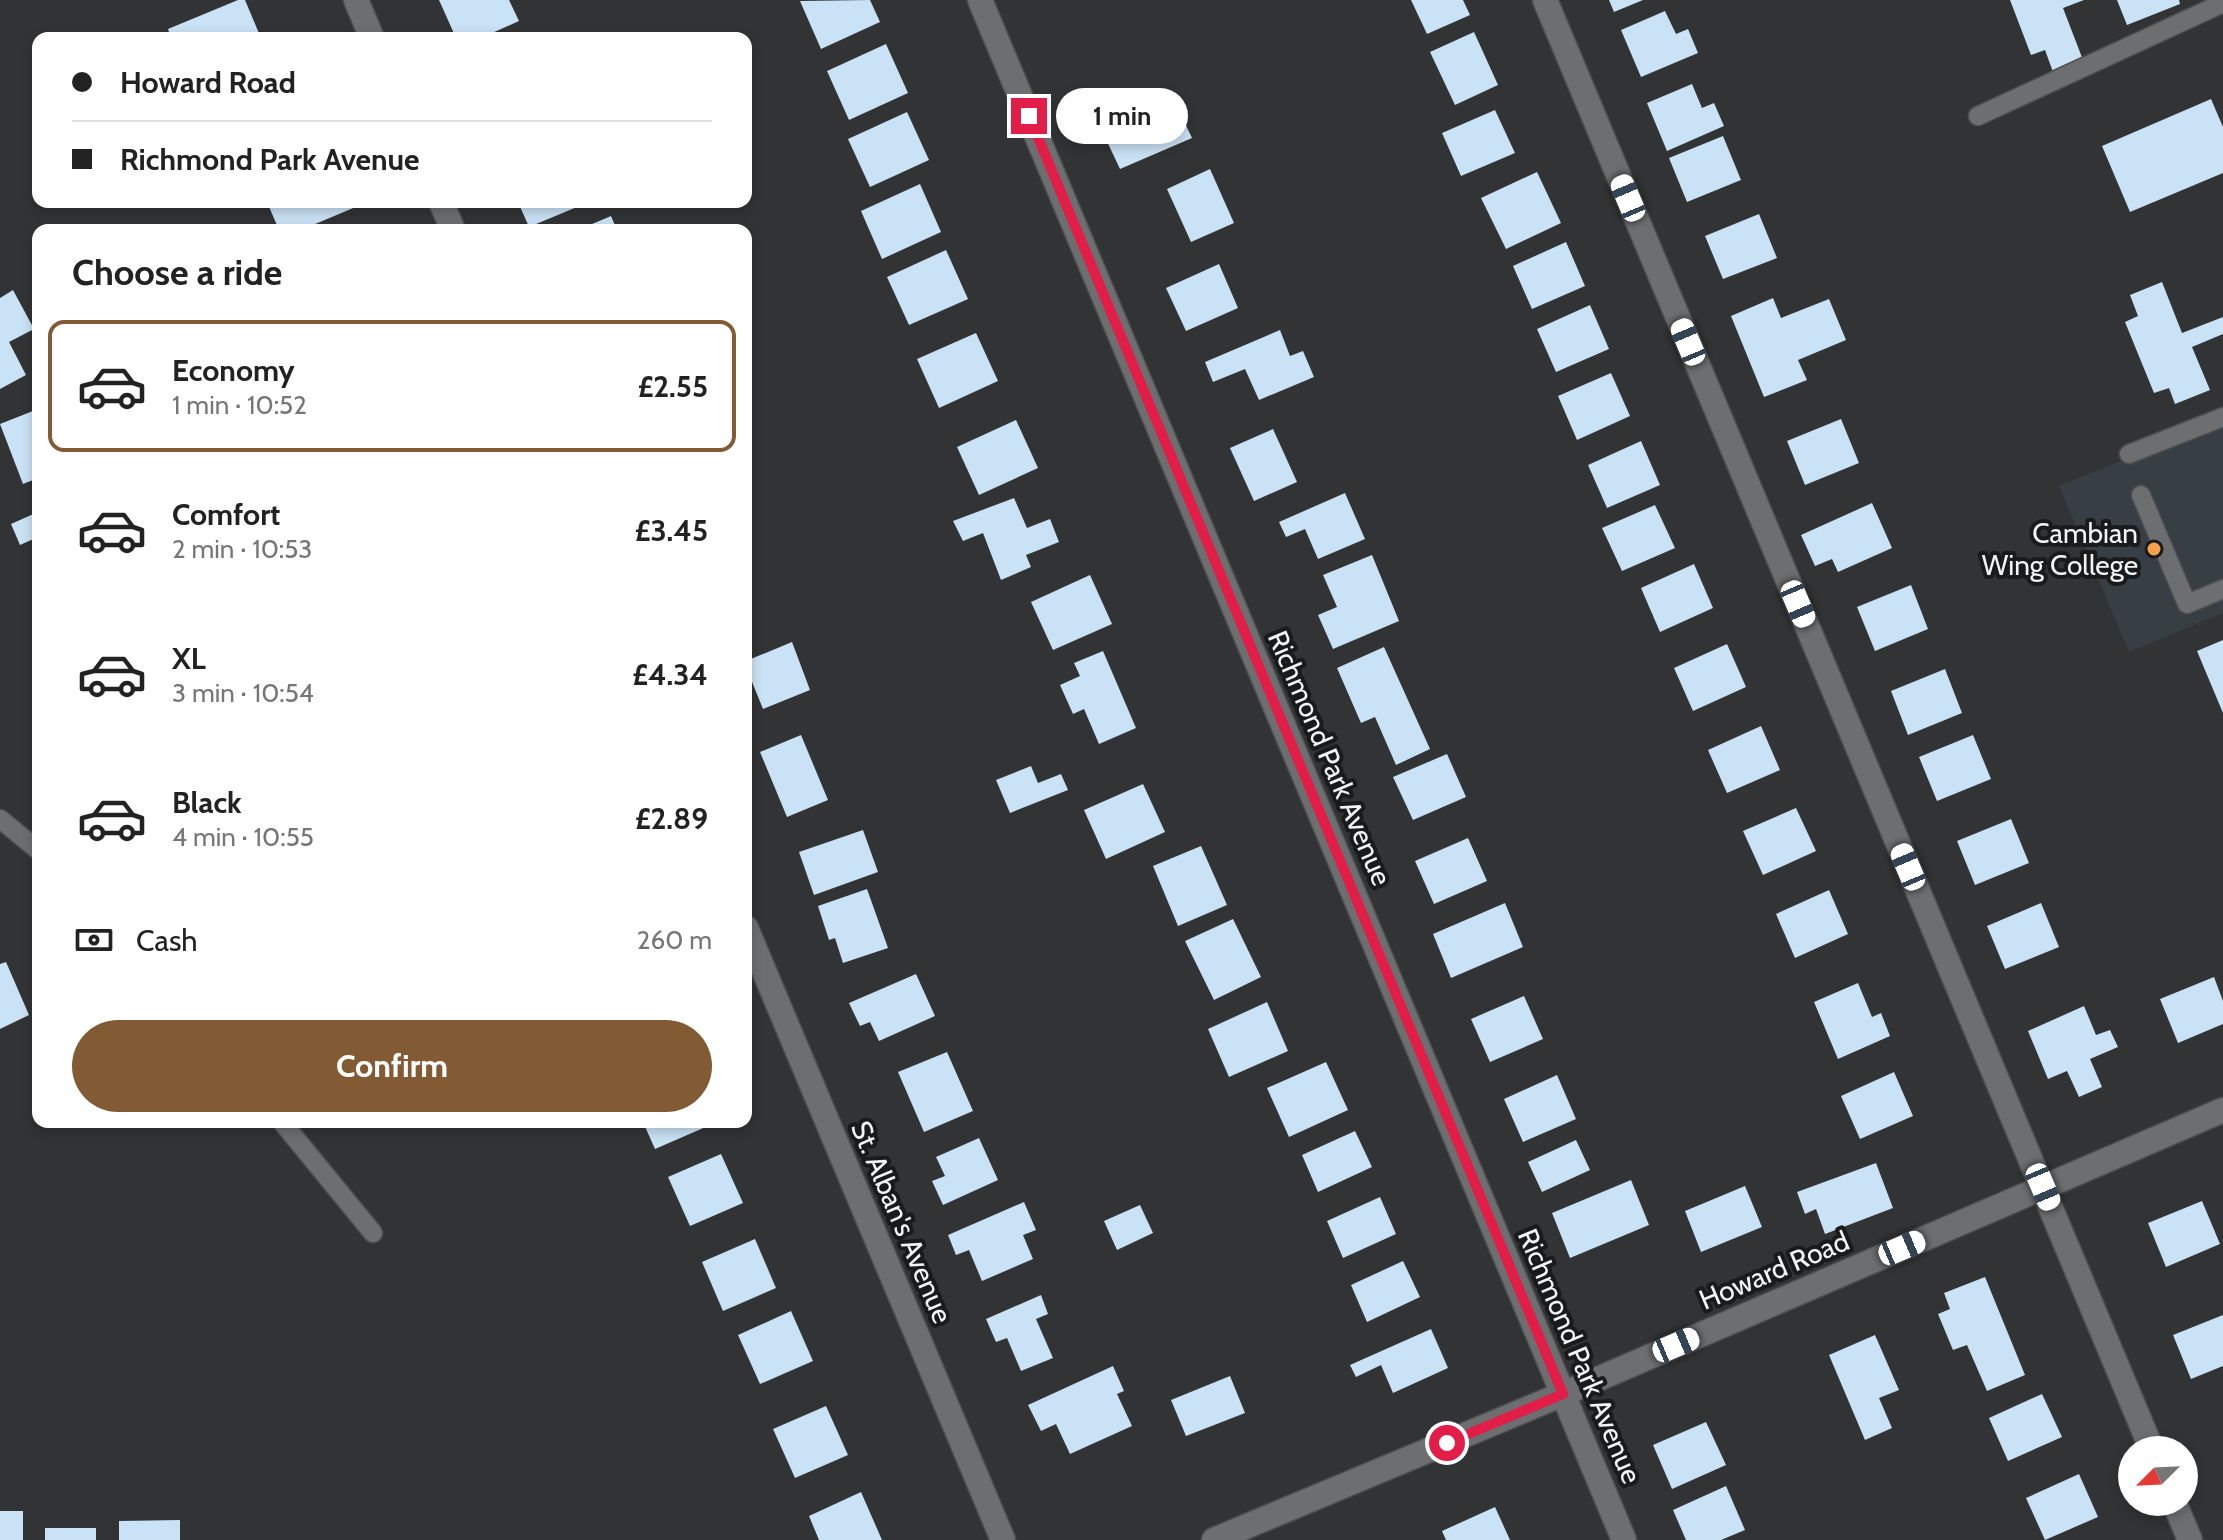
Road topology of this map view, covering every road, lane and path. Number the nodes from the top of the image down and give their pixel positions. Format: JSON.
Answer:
{"nodes":[{"id":1,"x":356,"y":0,"type":"edge"},
{"id":2,"x":980,"y":0,"type":"edge"},
{"id":3,"x":1545,"y":0,"type":"edge"},
{"id":4,"x":2223,"y":3,"type":"edge"},
{"id":5,"x":369,"y":32,"type":"edge"},
{"id":6,"x":1978,"y":116,"type":"dead end"},
{"id":7,"x":2223,"y":417,"type":"edge"},
{"id":8,"x":2129,"y":454,"type":"dead end"},
{"id":9,"x":2141,"y":495,"type":"dead end"},
{"id":10,"x":2223,"y":589,"type":"edge"},
{"id":11,"x":0,"y":819,"type":"edge"},
{"id":12,"x":32,"y":845,"type":"edge"},
{"id":13,"x":752,"y":942,"type":"edge"},
{"id":14,"x":2223,"y":1110,"type":"edge"},
{"id":15,"x":287,"y":1128,"type":"edge"},
{"id":16,"x":2043,"y":1187,"type":"junction"},
{"id":17,"x":373,"y":1233,"type":"dead end"},
{"id":18,"x":1563,"y":1394,"type":"junction"},
{"id":19,"x":2146,"y":1436,"type":"edge"},
{"id":20,"x":2180,"y":1516,"type":"edge"},
{"id":21,"x":1003,"y":1540,"type":"edge"},
{"id":22,"x":1214,"y":1540,"type":"edge"},
{"id":23,"x":1624,"y":1540,"type":"edge"},
{"id":24,"x":2190,"y":1540,"type":"edge"}],
"edges":[{"from":1,"to":5,"type":"street"},
{"from":2,"to":18,"type":"street","name":"Richmond Park Avenue"},
{"from":3,"to":16,"type":"street"},
{"from":4,"to":6,"type":"lane"},
{"from":7,"to":8,"type":"lane"},
{"from":9,"to":10,"type":"lane"},
{"from":11,"to":12,"type":"lane"},
{"from":13,"to":21,"type":"street","name":"St. Alban's Avenue"},
{"from":14,"to":16,"type":"street","name":"Howard Road"},
{"from":15,"to":17,"type":"lane"},
{"from":16,"to":18,"type":"street","name":"Howard Road"},
{"from":16,"to":19,"type":"street"},
{"from":18,"to":22,"type":"street","name":"Howard Road"},
{"from":18,"to":23,"type":"street","name":"Richmond Park Avenue"},
{"from":20,"to":24,"type":"street"}]}
